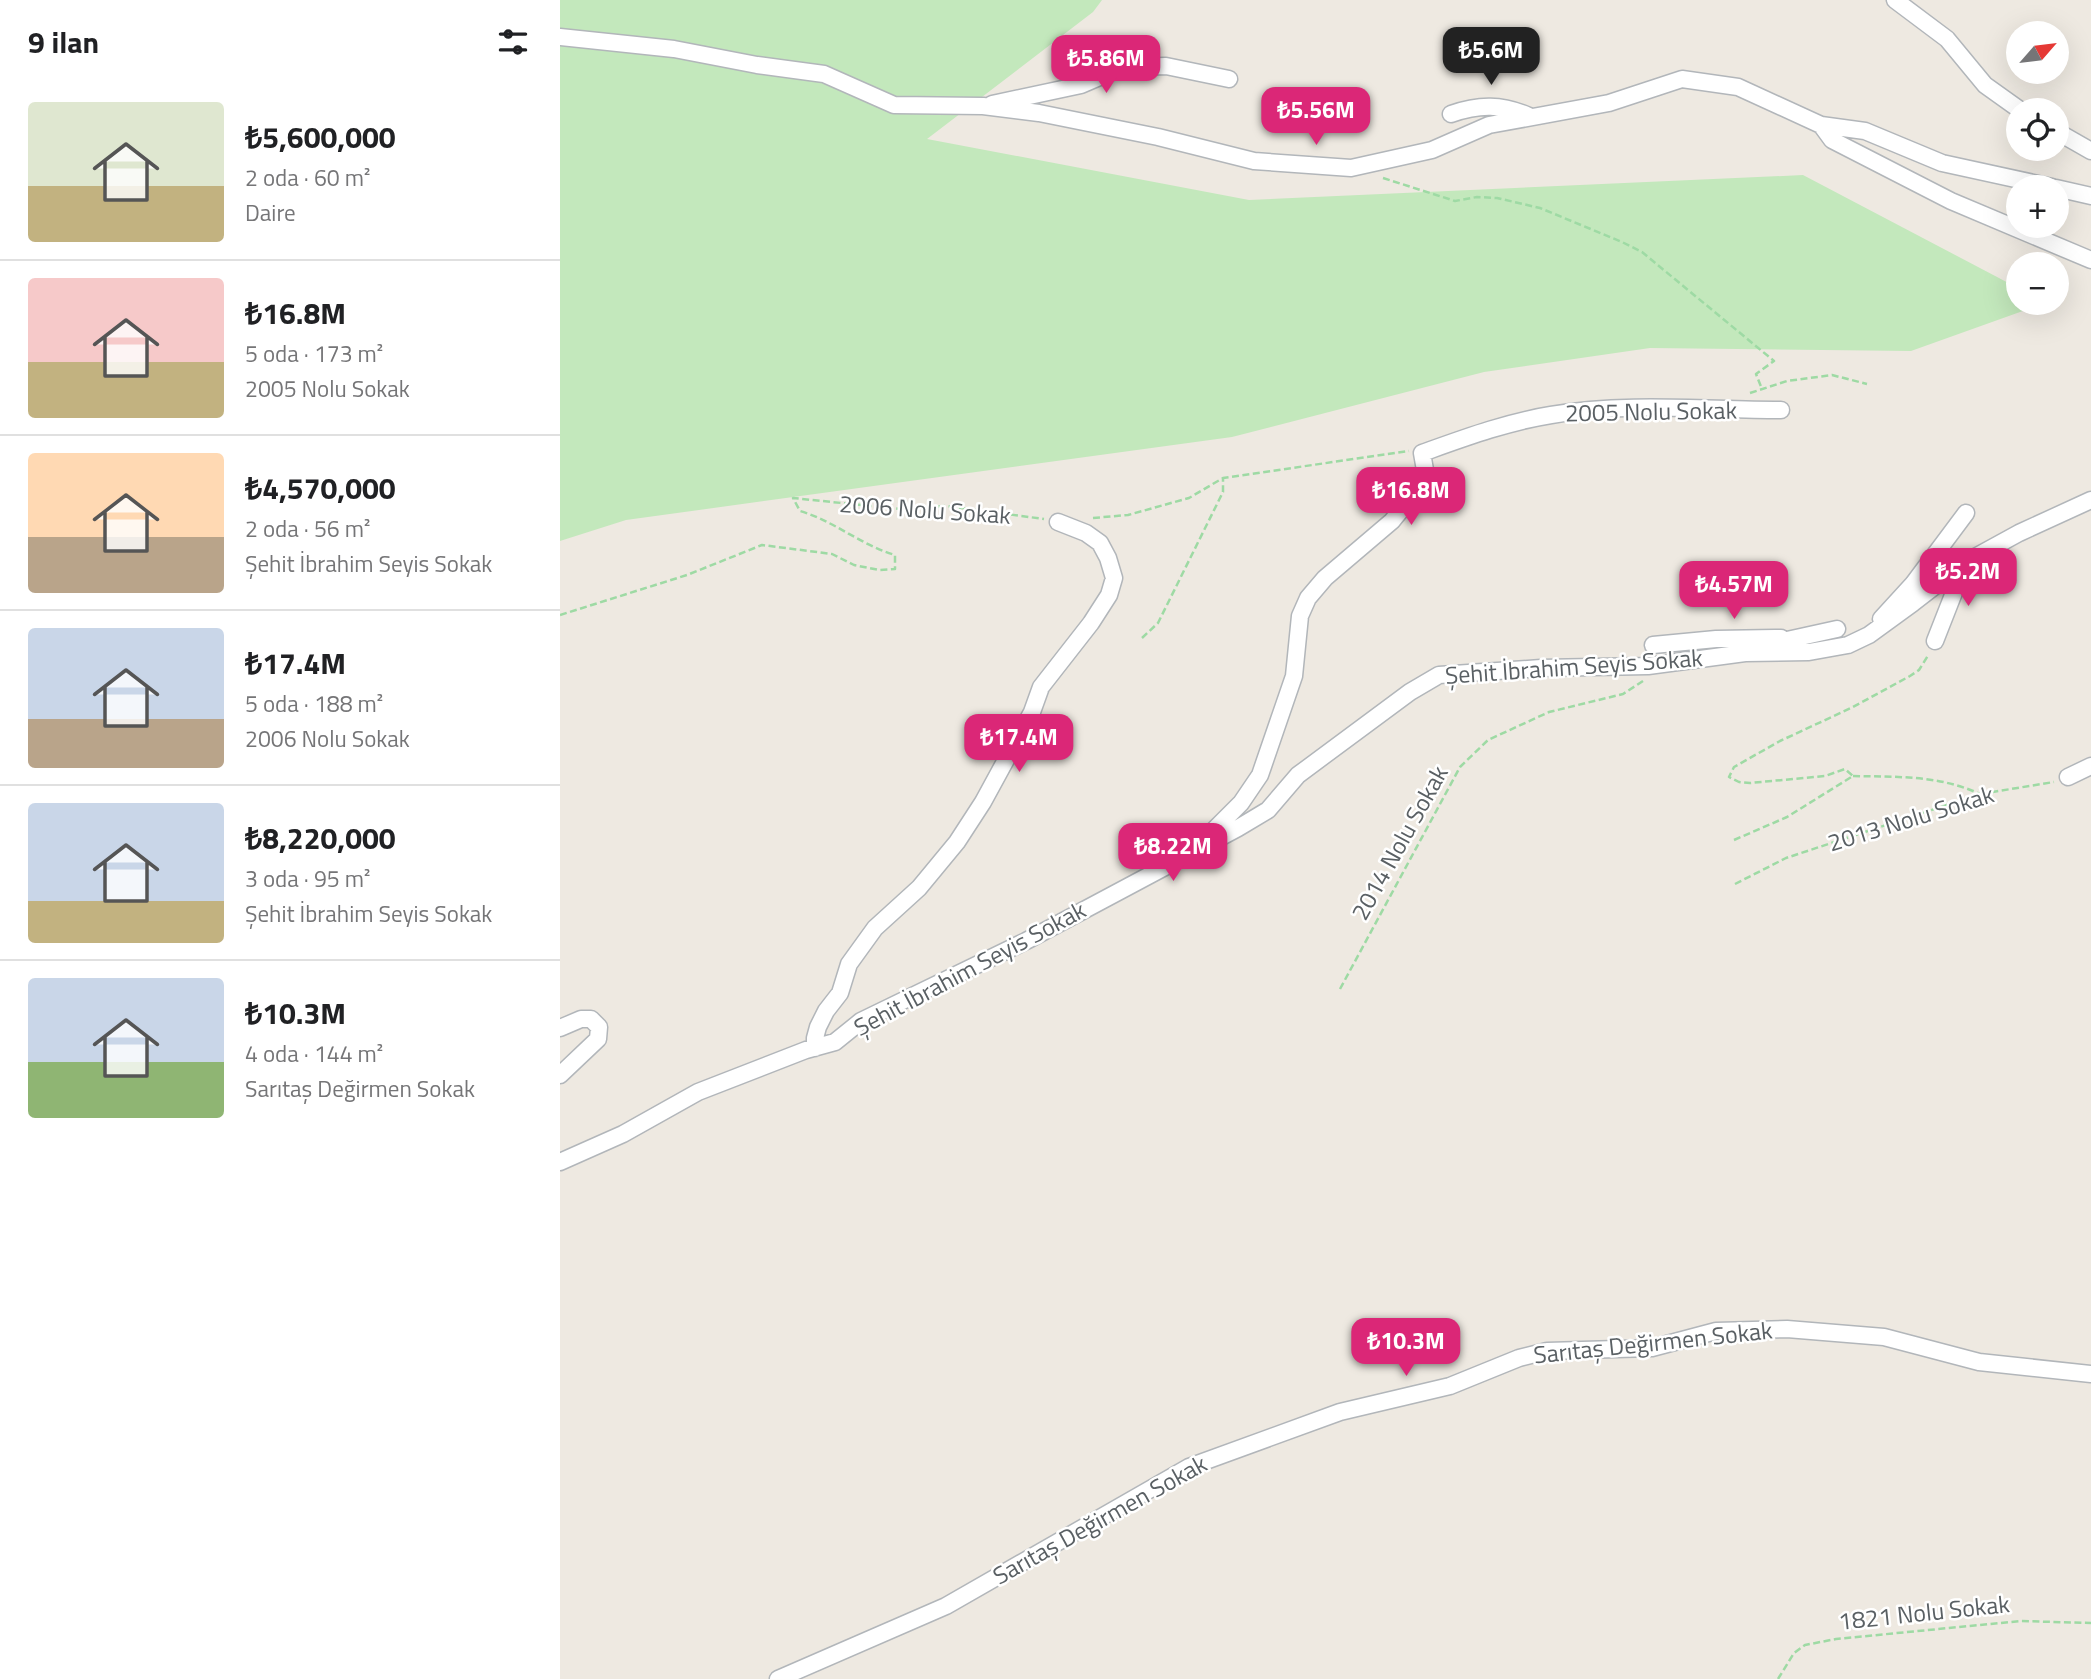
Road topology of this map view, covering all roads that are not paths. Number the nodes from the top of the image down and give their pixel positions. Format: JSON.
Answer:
{"nodes":[{"id":1,"x":1895,"y":0,"type":"edge"},
{"id":2,"x":560,"y":37,"type":"edge"},
{"id":3,"x":1229,"y":79,"type":"dead end"},
{"id":4,"x":2006,"y":100,"type":"edge"},
{"id":5,"x":983,"y":106,"type":"junction"},
{"id":6,"x":1451,"y":114,"type":"dead end"},
{"id":7,"x":1529,"y":117,"type":"junction"},
{"id":8,"x":1821,"y":125,"type":"junction"},
{"id":9,"x":2069,"y":138,"type":"edge"},
{"id":10,"x":2091,"y":151,"type":"edge"},
{"id":11,"x":2006,"y":177,"type":"edge"},
{"id":12,"x":2069,"y":191,"type":"edge"},
{"id":13,"x":2091,"y":196,"type":"edge"},
{"id":14,"x":2091,"y":260,"type":"edge"},
{"id":15,"x":1781,"y":410,"type":"dead end"},
{"id":16,"x":2091,"y":500,"type":"edge"},
{"id":17,"x":1966,"y":513,"type":"dead end"},
{"id":18,"x":1058,"y":522,"type":"road end"},
{"id":19,"x":1966,"y":562,"type":"junction"},
{"id":20,"x":1837,"y":629,"type":"dead end"},
{"id":21,"x":1869,"y":635,"type":"junction"},
{"id":22,"x":1935,"y":641,"type":"road end"},
{"id":23,"x":1653,"y":645,"type":"dead end"},
{"id":24,"x":1787,"y":651,"type":"junction"},
{"id":25,"x":2091,"y":766,"type":"edge"},
{"id":26,"x":2068,"y":777,"type":"road end"},
{"id":27,"x":1190,"y":853,"type":"junction"},
{"id":28,"x":560,"y":1028,"type":"edge"},
{"id":29,"x":815,"y":1048,"type":"junction"},
{"id":30,"x":560,"y":1075,"type":"edge"},
{"id":31,"x":560,"y":1162,"type":"edge"},
{"id":32,"x":2091,"y":1374,"type":"edge"},
{"id":33,"x":778,"y":1679,"type":"edge"}],
"edges":[{"from":1,"to":4,"type":"street"},
{"from":2,"to":5,"type":"street"},
{"from":3,"to":5,"type":"street"},
{"from":5,"to":7,"type":"street"},
{"from":6,"to":7,"type":"street"},
{"from":7,"to":8,"type":"street"},
{"from":8,"to":11,"type":"street"},
{"from":8,"to":14,"type":"street"},
{"from":9,"to":10,"type":"street"},
{"from":12,"to":13,"type":"street"},
{"from":15,"to":27,"type":"street","name":"2005 Nolu Sokak"},
{"from":16,"to":19,"type":"street","name":"Şehit İbrahim Seyis Sokak"},
{"from":17,"to":21,"type":"street"},
{"from":18,"to":29,"type":"street"},
{"from":19,"to":21,"type":"street","name":"Şehit İbrahim Seyis Sokak"},
{"from":19,"to":22,"type":"street"},
{"from":20,"to":24,"type":"street"},
{"from":21,"to":24,"type":"street","name":"Şehit İbrahim Seyis Sokak"},
{"from":23,"to":24,"type":"street"},
{"from":24,"to":27,"type":"street","name":"Şehit İbrahim Seyis Sokak"},
{"from":25,"to":26,"type":"street"},
{"from":27,"to":29,"type":"street","name":"Şehit İbrahim Seyis Sokak"},
{"from":28,"to":30,"type":"street"},
{"from":29,"to":31,"type":"street","name":"Şehit İbrahim Seyis Sokak"},
{"from":32,"to":33,"type":"street","name":"Sarıtaş Değirmen Sokak"}]}
